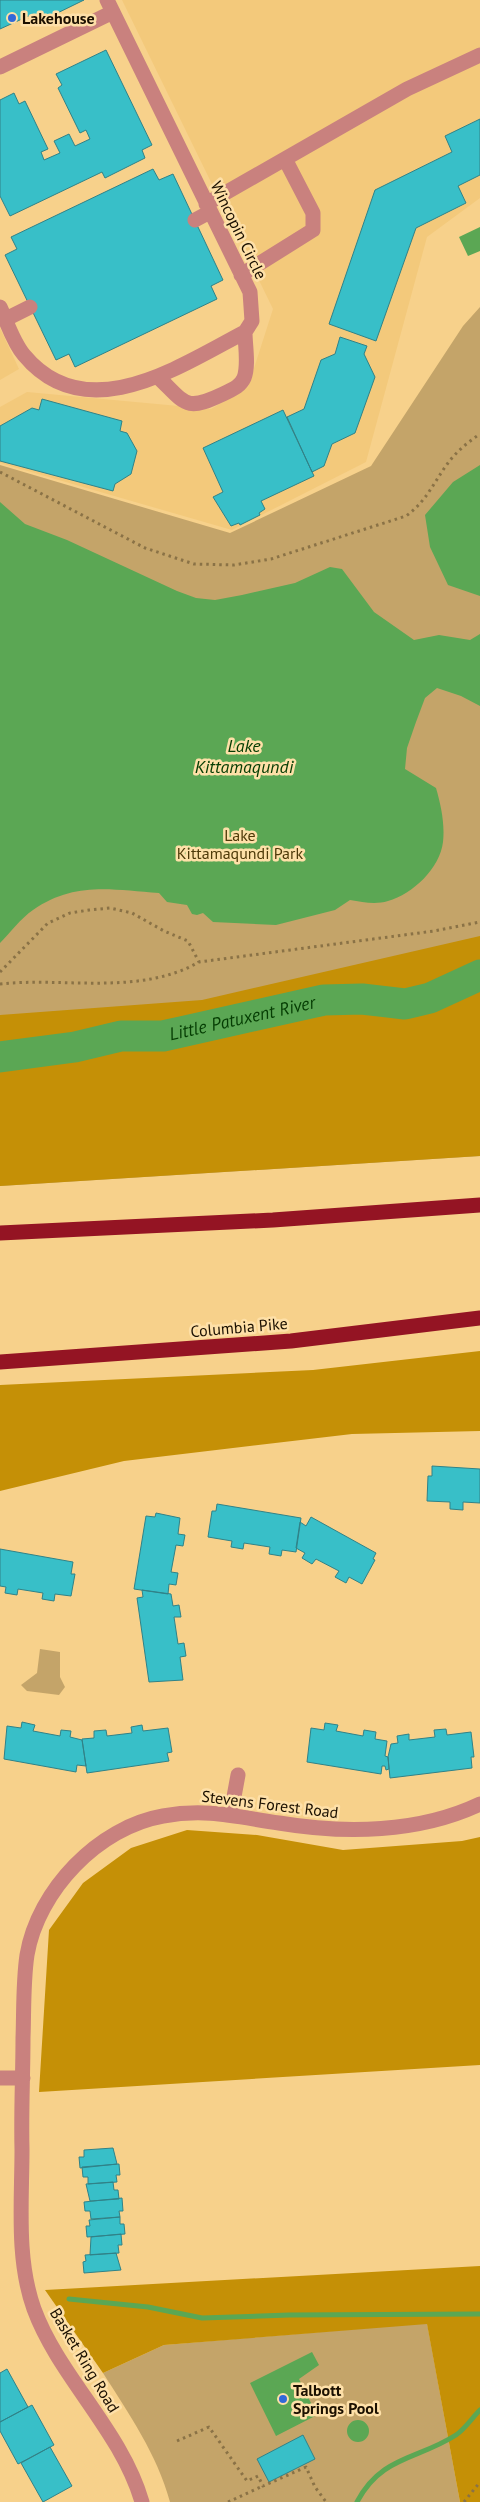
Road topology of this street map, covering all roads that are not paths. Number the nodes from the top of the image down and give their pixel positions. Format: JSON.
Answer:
{"nodes":[{"id":1,"x":110,"y":6,"type":"edge"},
{"id":2,"x":480,"y":55,"type":"edge"},
{"id":3,"x":0,"y":67,"type":"edge"},
{"id":4,"x":285,"y":159,"type":"junction"},
{"id":5,"x":208,"y":208,"type":"junction"},
{"id":6,"x":195,"y":220,"type":"dead end"},
{"id":7,"x":241,"y":275,"type":"junction"},
{"id":8,"x":30,"y":307,"type":"dead end"},
{"id":9,"x":3,"y":313,"type":"edge"},
{"id":10,"x":245,"y":332,"type":"junction"},
{"id":11,"x":158,"y":378,"type":"junction"},
{"id":12,"x":480,"y":1205,"type":"edge"},
{"id":13,"x":0,"y":1232,"type":"edge"},
{"id":14,"x":480,"y":1318,"type":"edge"},
{"id":15,"x":0,"y":1362,"type":"edge"},
{"id":16,"x":238,"y":1775,"type":"dead end"},
{"id":17,"x":480,"y":1804,"type":"edge"},
{"id":18,"x":231,"y":1814,"type":"junction"},
{"id":19,"x":0,"y":2078,"type":"edge"},
{"id":20,"x":23,"y":2078,"type":"junction"},
{"id":21,"x":142,"y":2502,"type":"edge"}],
"edges":[{"from":1,"to":3,"type":"street","name":"Wincopin Circle"},
{"from":1,"to":5,"type":"street","name":"Wincopin Circle"},
{"from":2,"to":4,"type":"street"},
{"from":4,"to":5,"type":"street"},
{"from":4,"to":7,"type":"street"},
{"from":5,"to":6,"type":"street"},
{"from":5,"to":7,"type":"street","name":"Wincopin Circle"},
{"from":7,"to":10,"type":"street","name":"Wincopin Circle"},
{"from":8,"to":9,"type":"street"},
{"from":9,"to":11,"type":"street"},
{"from":10,"to":11,"type":"street"},
{"from":10,"to":11,"type":"street","name":"Wincopin Circle"},
{"from":12,"to":13,"type":"highway"},
{"from":14,"to":15,"type":"highway","name":"Columbia Pike"},
{"from":16,"to":18,"type":"street"},
{"from":17,"to":18,"type":"street","name":"Stevens Forest Road"},
{"from":18,"to":20,"type":"street","name":"Stevens Forest Road"},
{"from":19,"to":20,"type":"street"},
{"from":20,"to":21,"type":"street","name":"Basket Ring Road"}]}
